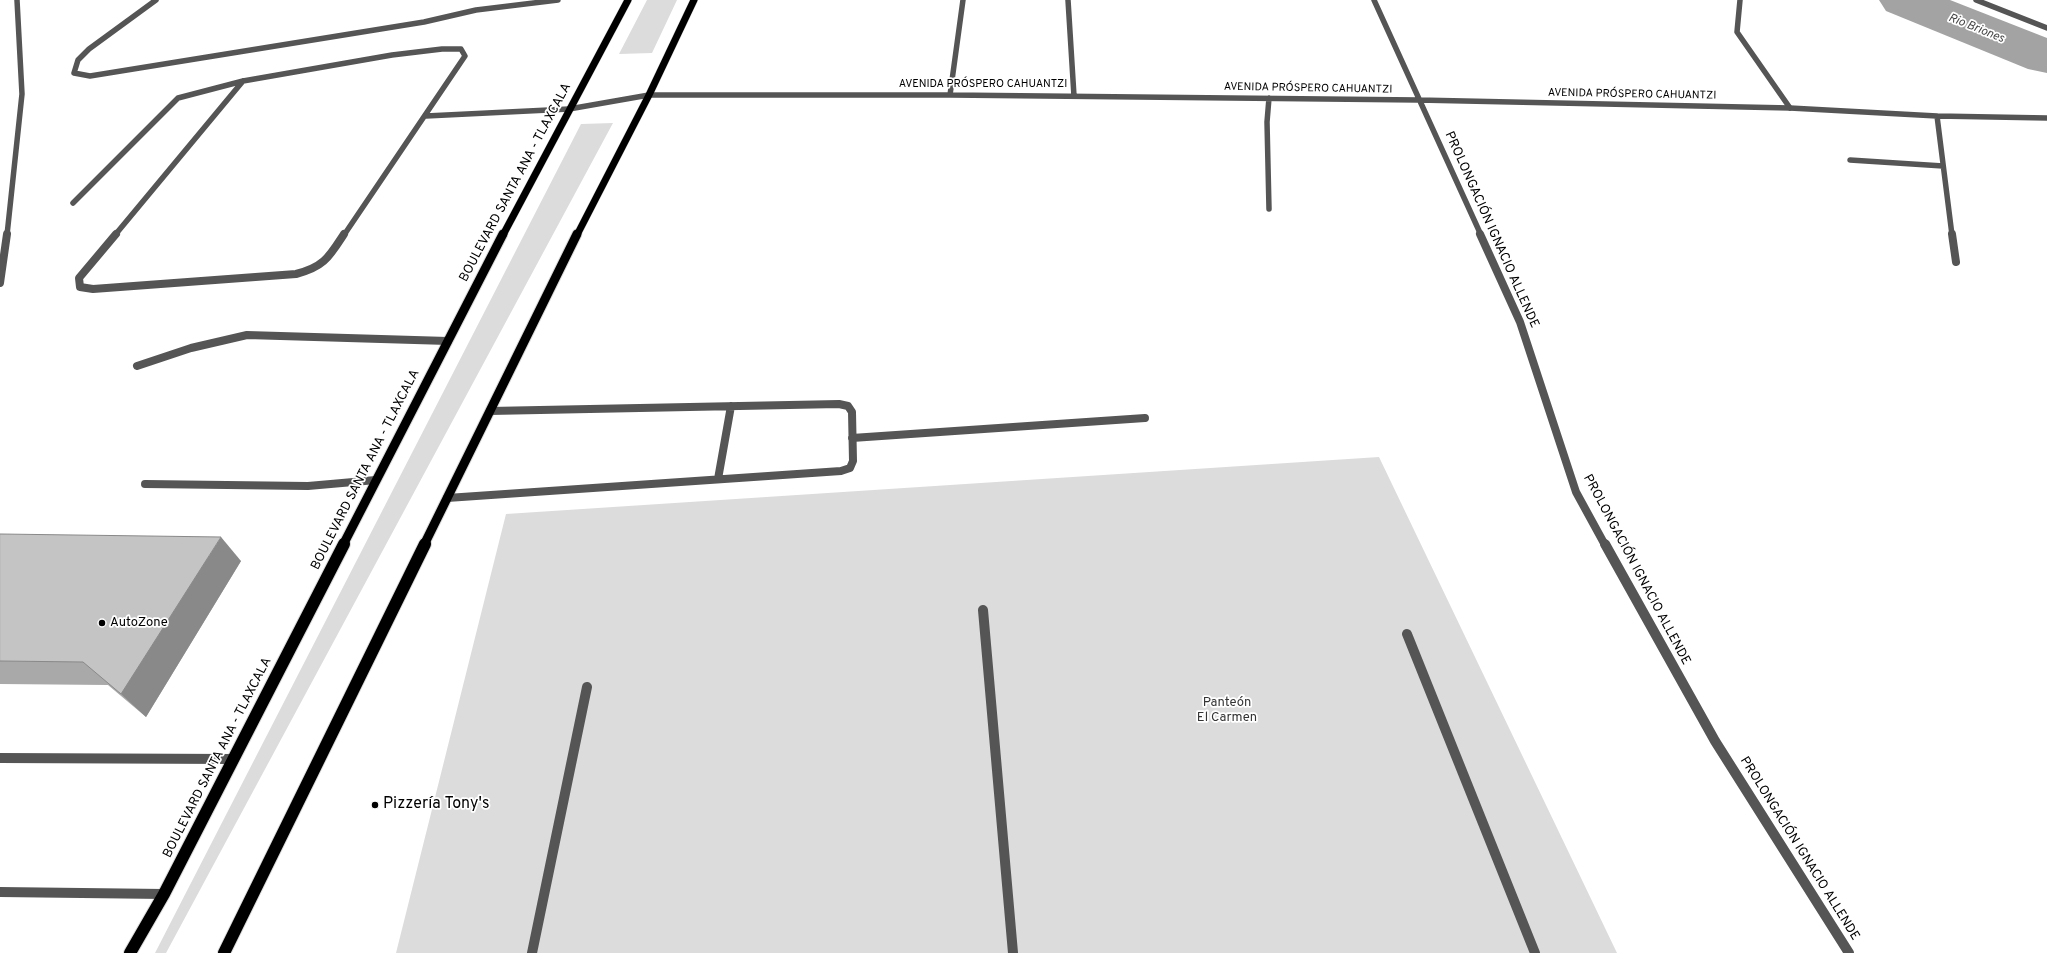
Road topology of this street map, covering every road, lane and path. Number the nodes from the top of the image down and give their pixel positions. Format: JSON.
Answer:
{"nodes":[{"id":1,"x":17,"y":0,"type":"edge"},
{"id":2,"x":156,"y":0,"type":"edge"},
{"id":3,"x":558,"y":0,"type":"edge"},
{"id":4,"x":628,"y":0,"type":"edge"},
{"id":5,"x":694,"y":0,"type":"edge"},
{"id":6,"x":963,"y":0,"type":"edge"},
{"id":7,"x":1068,"y":0,"type":"edge"},
{"id":8,"x":1374,"y":0,"type":"edge"},
{"id":9,"x":1740,"y":0,"type":"edge"},
{"id":10,"x":1976,"y":0,"type":"edge"},
{"id":11,"x":2047,"y":28,"type":"edge"},
{"id":12,"x":243,"y":81,"type":"junction"},
{"id":13,"x":648,"y":95,"type":"junction"},
{"id":14,"x":950,"y":95,"type":"junction"},
{"id":15,"x":1074,"y":96,"type":"junction"},
{"id":16,"x":1269,"y":98,"type":"junction"},
{"id":17,"x":1418,"y":100,"type":"junction"},
{"id":18,"x":1790,"y":108,"type":"junction"},
{"id":19,"x":569,"y":109,"type":"junction"},
{"id":20,"x":426,"y":116,"type":"junction"},
{"id":21,"x":1937,"y":116,"type":"junction"},
{"id":22,"x":2047,"y":118,"type":"edge"},
{"id":23,"x":1850,"y":160,"type":"dead end"},
{"id":24,"x":1944,"y":166,"type":"junction"},
{"id":25,"x":74,"y":203,"type":"dead end"},
{"id":26,"x":1269,"y":209,"type":"dead end"},
{"id":27,"x":1956,"y":262,"type":"dead end"},
{"id":28,"x":2,"y":271,"type":"edge"},
{"id":29,"x":0,"y":283,"type":"edge"},
{"id":30,"x":448,"y":341,"type":"junction"},
{"id":31,"x":137,"y":366,"type":"dead end"},
{"id":32,"x":731,"y":406,"type":"junction"},
{"id":33,"x":490,"y":411,"type":"junction"},
{"id":34,"x":1145,"y":418,"type":"dead end"},
{"id":35,"x":852,"y":438,"type":"junction"},
{"id":36,"x":718,"y":479,"type":"junction"},
{"id":37,"x":376,"y":480,"type":"junction"},
{"id":38,"x":145,"y":484,"type":"dead end"},
{"id":39,"x":447,"y":498,"type":"junction"},
{"id":40,"x":983,"y":610,"type":"dead end"},
{"id":41,"x":1408,"y":634,"type":"dead end"},
{"id":42,"x":587,"y":687,"type":"dead end"},
{"id":43,"x":0,"y":758,"type":"edge"},
{"id":44,"x":232,"y":759,"type":"junction"},
{"id":45,"x":0,"y":892,"type":"edge"},
{"id":46,"x":164,"y":894,"type":"junction"},
{"id":47,"x":130,"y":953,"type":"edge"},
{"id":48,"x":224,"y":953,"type":"edge"},
{"id":49,"x":532,"y":953,"type":"edge"},
{"id":50,"x":1013,"y":953,"type":"edge"},
{"id":51,"x":1535,"y":953,"type":"edge"},
{"id":52,"x":1849,"y":953,"type":"edge"}],
"edges":[{"from":1,"to":28,"type":"street"},
{"from":2,"to":3,"type":"street"},
{"from":4,"to":19,"type":"main road","name":"BOULEVARD SANTA ANA - TLAXCALA"},
{"from":5,"to":13,"type":"main road"},
{"from":6,"to":14,"type":"street"},
{"from":7,"to":15,"type":"street"},
{"from":8,"to":17,"type":"street","name":"PROLONGACIÓN IGNACIO ALLENDE"},
{"from":9,"to":18,"type":"street"},
{"from":10,"to":11,"type":"street"},
{"from":12,"to":20,"type":"street"},
{"from":12,"to":20,"type":"street"},
{"from":12,"to":25,"type":"street"},
{"from":13,"to":14,"type":"street","name":"AVENIDA PRÓSPERO CAHUANTZI"},
{"from":13,"to":19,"type":"street","name":"AVENIDA PRÓSPERO CAHUANTZI"},
{"from":13,"to":33,"type":"main road"},
{"from":14,"to":15,"type":"street","name":"AVENIDA PRÓSPERO CAHUANTZI"},
{"from":15,"to":16,"type":"street","name":"AVENIDA PRÓSPERO CAHUANTZI"},
{"from":16,"to":17,"type":"street","name":"AVENIDA PRÓSPERO CAHUANTZI"},
{"from":16,"to":26,"type":"street"},
{"from":17,"to":18,"type":"street","name":"AVENIDA PRÓSPERO CAHUANTZI"},
{"from":17,"to":52,"type":"street","name":"PROLONGACIÓN IGNACIO ALLENDE"},
{"from":18,"to":21,"type":"street","name":"AVENIDA PRÓSPERO CAHUANTZI"},
{"from":19,"to":20,"type":"street","name":"AVENIDA PRÓSPERO CAHUANTZI"},
{"from":19,"to":30,"type":"main road","name":"BOULEVARD SANTA ANA - TLAXCALA"},
{"from":21,"to":22,"type":"street","name":"AVENIDA PRÓSPERO CAHUANTZI"},
{"from":21,"to":24,"type":"street"},
{"from":23,"to":24,"type":"street"},
{"from":24,"to":27,"type":"street"},
{"from":28,"to":29,"type":"street"},
{"from":30,"to":31,"type":"street"},
{"from":30,"to":37,"type":"main road","name":"BOULEVARD SANTA ANA - TLAXCALA"},
{"from":32,"to":33,"type":"street"},
{"from":32,"to":35,"type":"street"},
{"from":32,"to":36,"type":"street"},
{"from":33,"to":39,"type":"main road"},
{"from":34,"to":35,"type":"street"},
{"from":35,"to":36,"type":"street"},
{"from":36,"to":39,"type":"street"},
{"from":37,"to":38,"type":"street"},
{"from":37,"to":44,"type":"main road","name":"BOULEVARD SANTA ANA - TLAXCALA"},
{"from":39,"to":48,"type":"main road"},
{"from":40,"to":50,"type":"street"},
{"from":41,"to":51,"type":"street"},
{"from":42,"to":49,"type":"street"},
{"from":43,"to":44,"type":"street"},
{"from":44,"to":46,"type":"main road","name":"BOULEVARD SANTA ANA - TLAXCALA"},
{"from":45,"to":46,"type":"street"},
{"from":46,"to":47,"type":"main road","name":"BOULEVARD SANTA ANA - TLAXCALA"}]}
